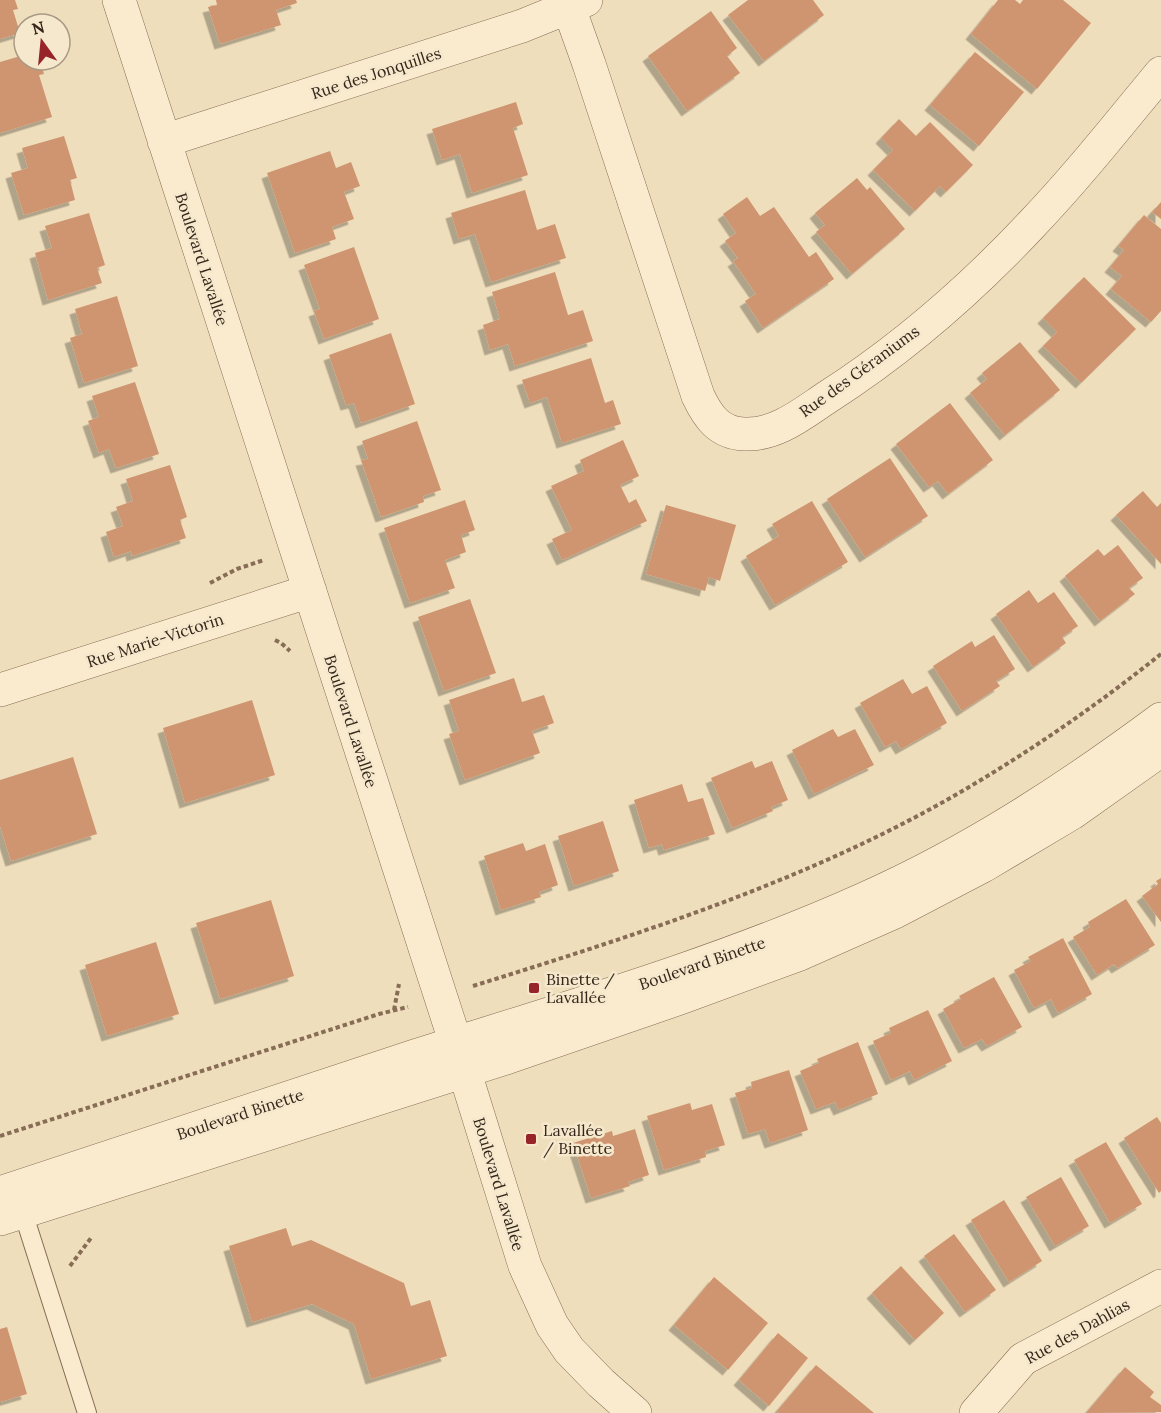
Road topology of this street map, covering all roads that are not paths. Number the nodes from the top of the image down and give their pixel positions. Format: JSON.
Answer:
{"nodes":[{"id":1,"x":119,"y":0,"type":"edge"},
{"id":2,"x":577,"y":4,"type":"edge"},
{"id":3,"x":1161,"y":73,"type":"edge"},
{"id":4,"x":164,"y":141,"type":"junction"},
{"id":5,"x":310,"y":591,"type":"junction"},
{"id":6,"x":0,"y":690,"type":"edge"},
{"id":7,"x":1161,"y":719,"type":"edge"},
{"id":8,"x":1161,"y":750,"type":"edge"},
{"id":9,"x":460,"y":1057,"type":"junction"},
{"id":10,"x":10,"y":1203,"type":"edge"},
{"id":11,"x":1161,"y":1286,"type":"edge"},
{"id":12,"x":87,"y":1413,"type":"edge"},
{"id":13,"x":635,"y":1413,"type":"edge"},
{"id":14,"x":976,"y":1413,"type":"edge"}],
"edges":[{"from":1,"to":4,"type":"street","name":"Boulevard Lavallée"},
{"from":2,"to":3,"type":"street","name":"Rue des Géraniums"},
{"from":2,"to":4,"type":"street","name":"Rue des Jonquilles"},
{"from":4,"to":5,"type":"street","name":"Boulevard Lavallée"},
{"from":5,"to":6,"type":"street","name":"Rue Marie-Victorin"},
{"from":5,"to":9,"type":"street","name":"Boulevard Lavallée"},
{"from":7,"to":9,"type":"street","name":"Boulevard Binette"},
{"from":8,"to":9,"type":"street","name":"Boulevard Binette"},
{"from":9,"to":10,"type":"street","name":"Boulevard Binette"},
{"from":9,"to":13,"type":"street","name":"Boulevard Lavallée"},
{"from":10,"to":12,"type":"lane"},
{"from":11,"to":14,"type":"street","name":"Rue des Dahlias"}]}
